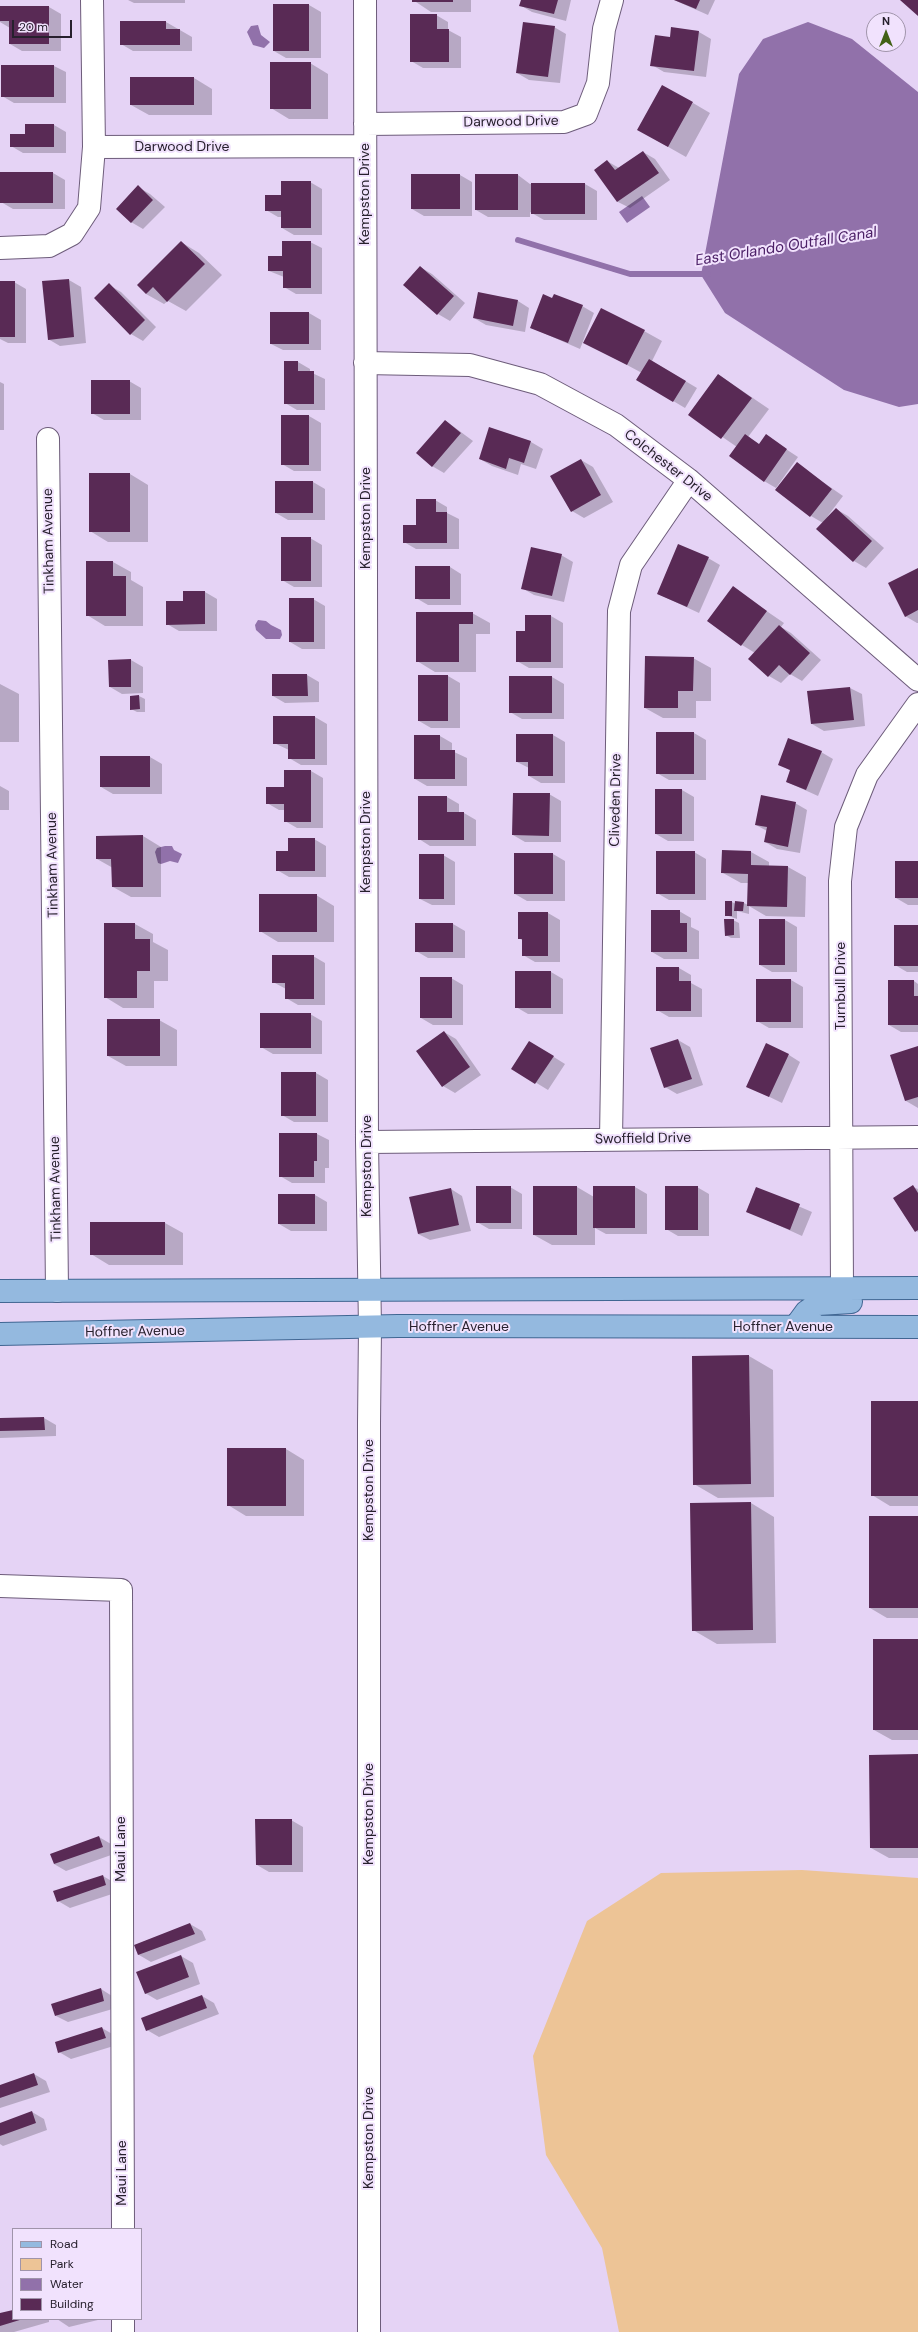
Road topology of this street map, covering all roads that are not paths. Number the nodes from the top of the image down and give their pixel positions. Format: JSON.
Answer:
{"nodes":[{"id":1,"x":92,"y":0,"type":"edge"},
{"id":2,"x":365,"y":0,"type":"edge"},
{"id":3,"x":612,"y":0,"type":"edge"},
{"id":4,"x":365,"y":124,"type":"junction"},
{"id":5,"x":365,"y":146,"type":"junction"},
{"id":6,"x":94,"y":147,"type":"junction"},
{"id":7,"x":0,"y":248,"type":"edge"},
{"id":8,"x":365,"y":363,"type":"junction"},
{"id":9,"x":48,"y":440,"type":"dead end"},
{"id":10,"x":689,"y":480,"type":"junction"},
{"id":11,"x":918,"y":680,"type":"edge"},
{"id":12,"x":918,"y":704,"type":"edge"},
{"id":13,"x":842,"y":1137,"type":"junction"},
{"id":14,"x":918,"y":1137,"type":"edge"},
{"id":15,"x":611,"y":1139,"type":"junction"},
{"id":16,"x":367,"y":1142,"type":"junction"},
{"id":17,"x":918,"y":1288,"type":"edge"},
{"id":18,"x":842,"y":1289,"type":"junction"},
{"id":19,"x":0,"y":1290,"type":"edge"},
{"id":20,"x":58,"y":1291,"type":"junction"},
{"id":21,"x":369,"y":1291,"type":"junction"},
{"id":22,"x":0,"y":1301,"type":"edge"},
{"id":23,"x":918,"y":1302,"type":"edge"},
{"id":24,"x":918,"y":1327,"type":"edge"},
{"id":25,"x":370,"y":1328,"type":"junction"},
{"id":26,"x":795,"y":1328,"type":"junction"},
{"id":27,"x":0,"y":1334,"type":"edge"},
{"id":28,"x":0,"y":1586,"type":"edge"},
{"id":29,"x":123,"y":2228,"type":"edge"},
{"id":30,"x":123,"y":2320,"type":"edge"},
{"id":31,"x":123,"y":2332,"type":"edge"},
{"id":32,"x":369,"y":2332,"type":"edge"}],
"edges":[{"from":1,"to":6,"type":"street"},
{"from":2,"to":4,"type":"street","name":"Kempston Drive"},
{"from":3,"to":4,"type":"street","name":"Darwood Drive"},
{"from":4,"to":5,"type":"street","name":"Kempston Drive"},
{"from":5,"to":6,"type":"street","name":"Darwood Drive"},
{"from":5,"to":8,"type":"street","name":"Kempston Drive"},
{"from":6,"to":7,"type":"street"},
{"from":8,"to":10,"type":"street","name":"Colchester Drive"},
{"from":8,"to":16,"type":"street","name":"Kempston Drive"},
{"from":9,"to":20,"type":"street","name":"Tinkham Avenue"},
{"from":10,"to":11,"type":"street","name":"Colchester Drive"},
{"from":10,"to":15,"type":"street","name":"Cliveden Drive"},
{"from":12,"to":13,"type":"street","name":"Turnbull Drive"},
{"from":13,"to":14,"type":"street","name":"Swoffield Drive"},
{"from":13,"to":15,"type":"street","name":"Swoffield Drive"},
{"from":13,"to":18,"type":"street","name":"Turnbull Drive"},
{"from":15,"to":16,"type":"street","name":"Swoffield Drive"},
{"from":16,"to":21,"type":"street","name":"Kempston Drive"},
{"from":17,"to":18,"type":"main road"},
{"from":18,"to":21,"type":"main road"},
{"from":19,"to":20,"type":"main road"},
{"from":20,"to":21,"type":"main road"},
{"from":20,"to":22,"type":"main road"},
{"from":21,"to":25,"type":"street","name":"Kempston Drive"},
{"from":23,"to":26,"type":"main road"},
{"from":24,"to":26,"type":"main road","name":"Hoffner Avenue"},
{"from":25,"to":26,"type":"main road","name":"Hoffner Avenue"},
{"from":25,"to":27,"type":"main road","name":"Hoffner Avenue"},
{"from":25,"to":32,"type":"street","name":"Kempston Drive"},
{"from":28,"to":29,"type":"street","name":"Maui Lane"},
{"from":30,"to":31,"type":"street"}]}
